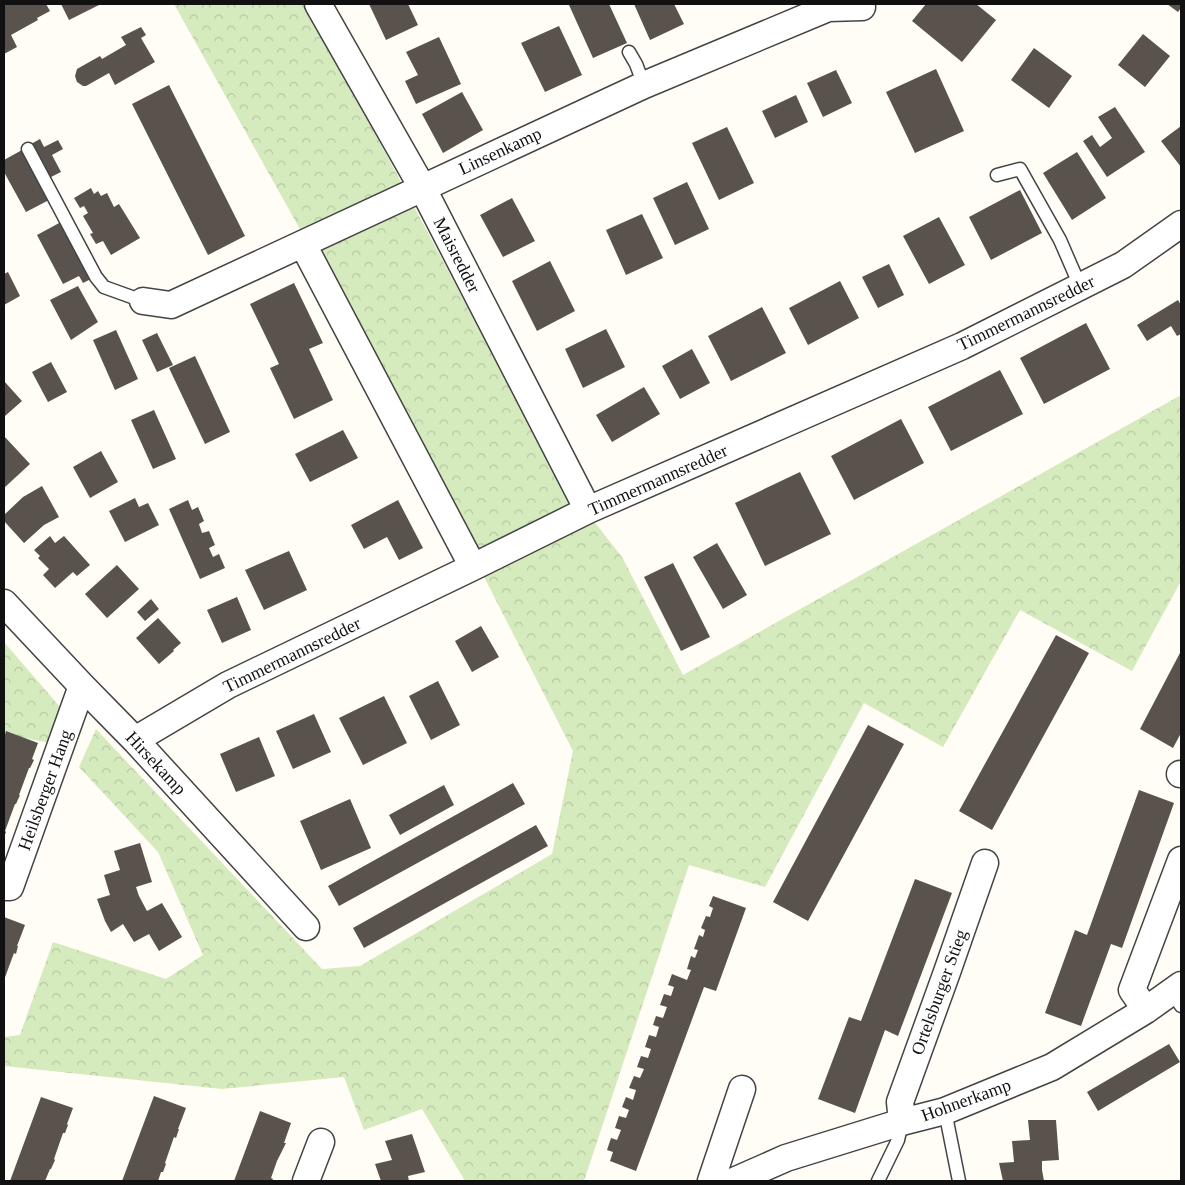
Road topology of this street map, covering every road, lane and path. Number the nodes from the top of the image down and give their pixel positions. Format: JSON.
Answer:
{"nodes":[{"id":1,"x":318,"y":4,"type":"edge"},
{"id":2,"x":862,"y":7,"type":"dead end"},
{"id":3,"x":629,"y":52,"type":"dead end"},
{"id":4,"x":644,"y":85,"type":"junction"},
{"id":5,"x":28,"y":149,"type":"dead end"},
{"id":6,"x":997,"y":175,"type":"dead end"},
{"id":7,"x":422,"y":187,"type":"junction"},
{"id":8,"x":1181,"y":224,"type":"edge"},
{"id":9,"x":308,"y":254,"type":"dead end"},
{"id":10,"x":1080,"y":286,"type":"junction"},
{"id":11,"x":143,"y":301,"type":"joint"},
{"id":12,"x":588,"y":510,"type":"junction"},
{"id":13,"x":473,"y":567,"type":"junction"},
{"id":14,"x":4,"y":602,"type":"edge"},
{"id":15,"x":82,"y":686,"type":"junction"},
{"id":16,"x":135,"y":740,"type":"junction"},
{"id":17,"x":1181,"y":860,"type":"edge"},
{"id":18,"x":985,"y":863,"type":"dead end"},
{"id":19,"x":4,"y":887,"type":"edge"},
{"id":20,"x":306,"y":927,"type":"dead end"},
{"id":21,"x":1178,"y":995,"type":"edge"},
{"id":22,"x":1146,"y":1010,"type":"junction"},
{"id":23,"x":742,"y":1089,"type":"dead end"},
{"id":24,"x":945,"y":1111,"type":"junction"},
{"id":25,"x":902,"y":1122,"type":"junction"},
{"id":26,"x":321,"y":1142,"type":"dead end"},
{"id":27,"x":306,"y":1181,"type":"edge"},
{"id":28,"x":711,"y":1181,"type":"edge"},
{"id":29,"x":734,"y":1181,"type":"edge"},
{"id":30,"x":878,"y":1181,"type":"edge"},
{"id":31,"x":960,"y":1181,"type":"edge"}],
"edges":[{"from":1,"to":7,"type":"street","name":"Maisredder"},
{"from":2,"to":4,"type":"street","name":"Linsenkamp"},
{"from":3,"to":4,"type":"lane"},
{"from":4,"to":7,"type":"street","name":"Linsenkamp"},
{"from":5,"to":11,"type":"lane"},
{"from":6,"to":10,"type":"lane"},
{"from":7,"to":11,"type":"street","name":"Linsenkamp"},
{"from":7,"to":12,"type":"street","name":"Maisredder"},
{"from":8,"to":10,"type":"street","name":"Timmermannsredder"},
{"from":9,"to":13,"type":"street"},
{"from":10,"to":12,"type":"street","name":"Timmermannsredder"},
{"from":12,"to":13,"type":"street","name":"Timmermannsredder"},
{"from":13,"to":16,"type":"street","name":"Timmermannsredder"},
{"from":14,"to":15,"type":"street","name":"Hirsekamp"},
{"from":15,"to":16,"type":"street","name":"Hirsekamp"},
{"from":15,"to":19,"type":"street","name":"Heilsberger Hang"},
{"from":16,"to":20,"type":"street","name":"Hirsekamp"},
{"from":17,"to":22,"type":"street"},
{"from":18,"to":25,"type":"street","name":"Ortelsburger Stieg"},
{"from":21,"to":22,"type":"street","name":"Hohnerkamp"},
{"from":22,"to":24,"type":"street","name":"Hohnerkamp"},
{"from":23,"to":28,"type":"street"},
{"from":24,"to":25,"type":"street","name":"Hohnerkamp"},
{"from":24,"to":31,"type":"lane"},
{"from":25,"to":29,"type":"street","name":"Hohnerkamp"},
{"from":25,"to":30,"type":"lane"},
{"from":26,"to":27,"type":"street"}]}
